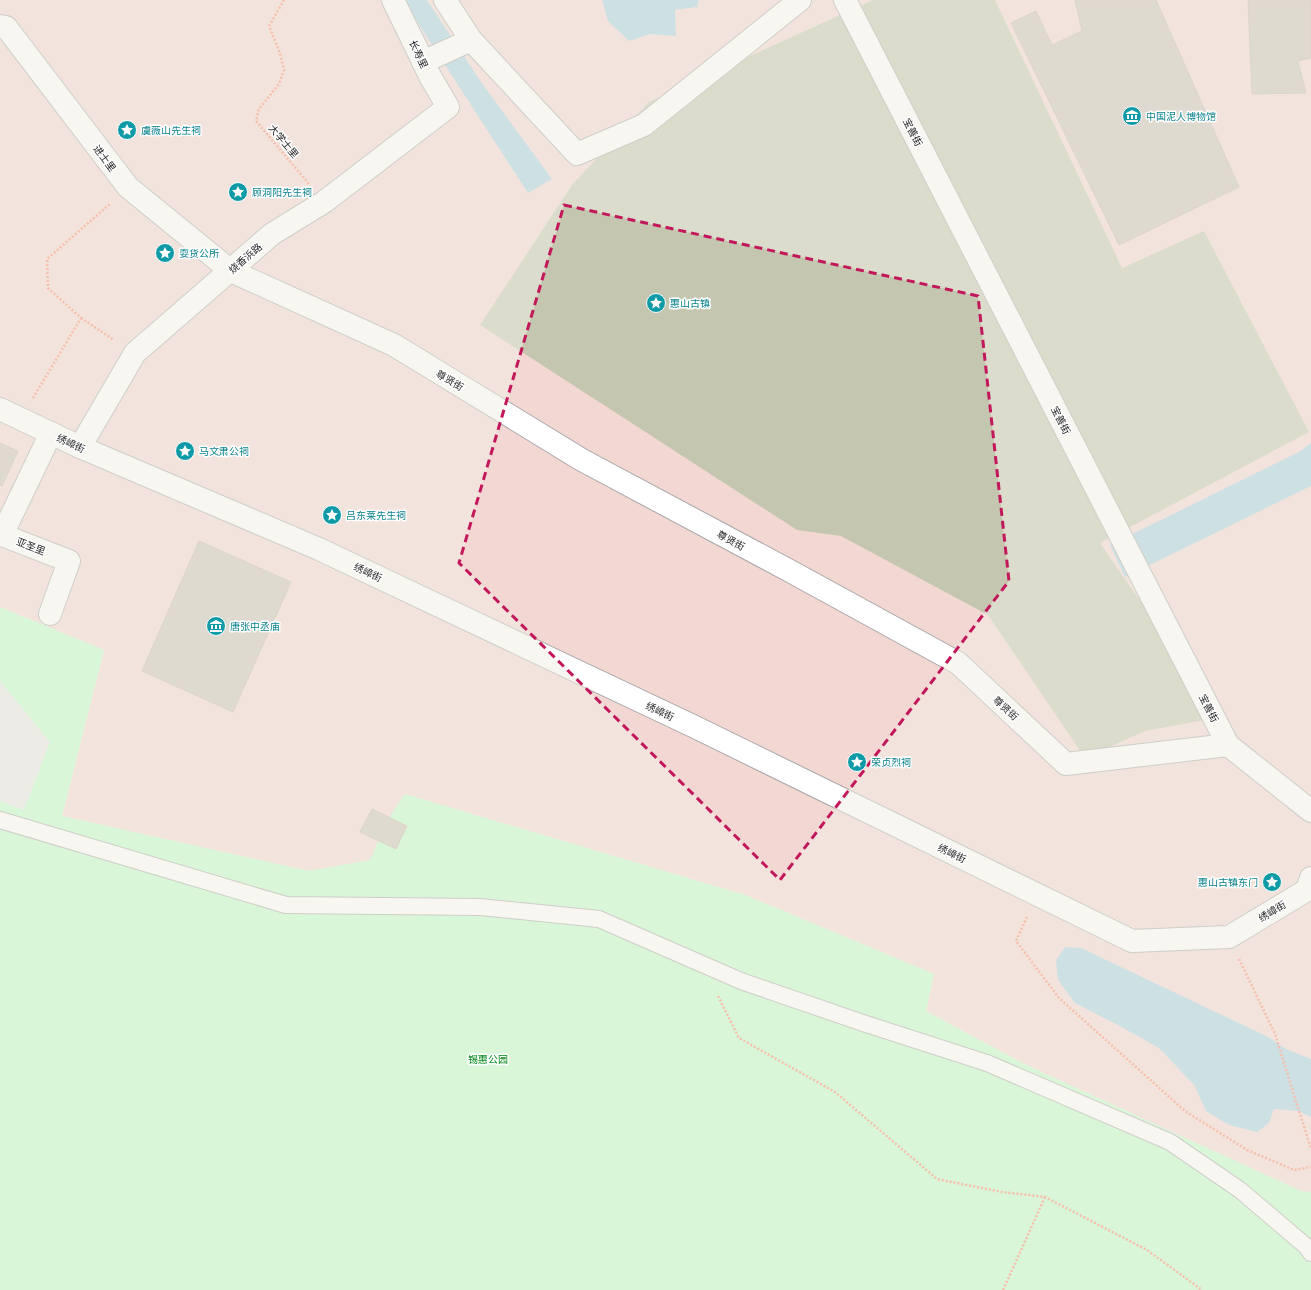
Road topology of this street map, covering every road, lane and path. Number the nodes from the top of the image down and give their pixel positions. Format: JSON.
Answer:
{"nodes":[{"id":1,"x":284,"y":0,"type":"edge"},
{"id":2,"x":393,"y":0,"type":"edge"},
{"id":3,"x":445,"y":0,"type":"edge"},
{"id":4,"x":800,"y":0,"type":"edge"},
{"id":5,"x":845,"y":0,"type":"edge"},
{"id":6,"x":0,"y":26,"type":"edge"},
{"id":7,"x":471,"y":40,"type":"junction"},
{"id":8,"x":423,"y":62,"type":"junction"},
{"id":9,"x":448,"y":107,"type":"joint"},
{"id":10,"x":128,"y":188,"type":"junction"},
{"id":11,"x":324,"y":202,"type":"junction"},
{"id":12,"x":231,"y":271,"type":"junction"},
{"id":13,"x":81,"y":318,"type":"junction"},
{"id":14,"x":134,"y":353,"type":"junction"},
{"id":15,"x":0,"y":409,"type":"edge"},
{"id":16,"x":20,"y":419,"type":"junction"},
{"id":17,"x":51,"y":434,"type":"junction"},
{"id":18,"x":80,"y":447,"type":"junction"},
{"id":19,"x":50,"y":614,"type":"dead end"},
{"id":20,"x":1228,"y":745,"type":"junction"},
{"id":21,"x":1311,"y":811,"type":"edge"},
{"id":22,"x":0,"y":820,"type":"edge"},
{"id":23,"x":1311,"y":878,"type":"edge"},
{"id":24,"x":1038,"y":895,"type":"junction"},
{"id":25,"x":1229,"y":937,"type":"junction"},
{"id":26,"x":703,"y":964,"type":"junction"},
{"id":27,"x":1311,"y":1150,"type":"edge"},
{"id":28,"x":1311,"y":1167,"type":"edge"},
{"id":29,"x":1045,"y":1197,"type":"junction"},
{"id":30,"x":1311,"y":1253,"type":"edge"},
{"id":31,"x":1003,"y":1290,"type":"edge"},
{"id":32,"x":1202,"y":1290,"type":"edge"}],
"edges":[{"from":1,"to":11,"type":"path","name":"大学士里"},
{"from":2,"to":8,"type":"street","name":"长寿里"},
{"from":3,"to":7,"type":"street"},
{"from":4,"to":7,"type":"street"},
{"from":5,"to":20,"type":"street","name":"宝善街"},
{"from":6,"to":10,"type":"street","name":"进士里"},
{"from":7,"to":8,"type":"street"},
{"from":8,"to":9,"type":"street","name":"长寿里"},
{"from":9,"to":11,"type":"street","name":"烧香浜路"},
{"from":10,"to":12,"type":"street","name":"进士里"},
{"from":10,"to":13,"type":"path"},
{"from":11,"to":12,"type":"street","name":"烧香浜路"},
{"from":12,"to":14,"type":"street","name":"烧香浜路"},
{"from":12,"to":20,"type":"street","name":"尊贤街"},
{"from":13,"to":14,"type":"path"},
{"from":13,"to":16,"type":"path"},
{"from":14,"to":18,"type":"street","name":"烧香浜路"},
{"from":15,"to":16,"type":"street","name":"绣嶂街"},
{"from":16,"to":17,"type":"street","name":"绣嶂街"},
{"from":17,"to":18,"type":"street","name":"绣嶂街"},
{"from":17,"to":19,"type":"street","name":"亚圣里"},
{"from":18,"to":24,"type":"street","name":"绣嶂街"},
{"from":20,"to":21,"type":"street","name":"宝善街"},
{"from":22,"to":26,"type":"lane"},
{"from":23,"to":25,"type":"street","name":"绣嶂街"},
{"from":24,"to":25,"type":"street","name":"绣嶂街"},
{"from":24,"to":28,"type":"path"},
{"from":25,"to":27,"type":"path"},
{"from":26,"to":29,"type":"path"},
{"from":26,"to":30,"type":"lane"},
{"from":29,"to":31,"type":"path"},
{"from":29,"to":32,"type":"path"}]}
